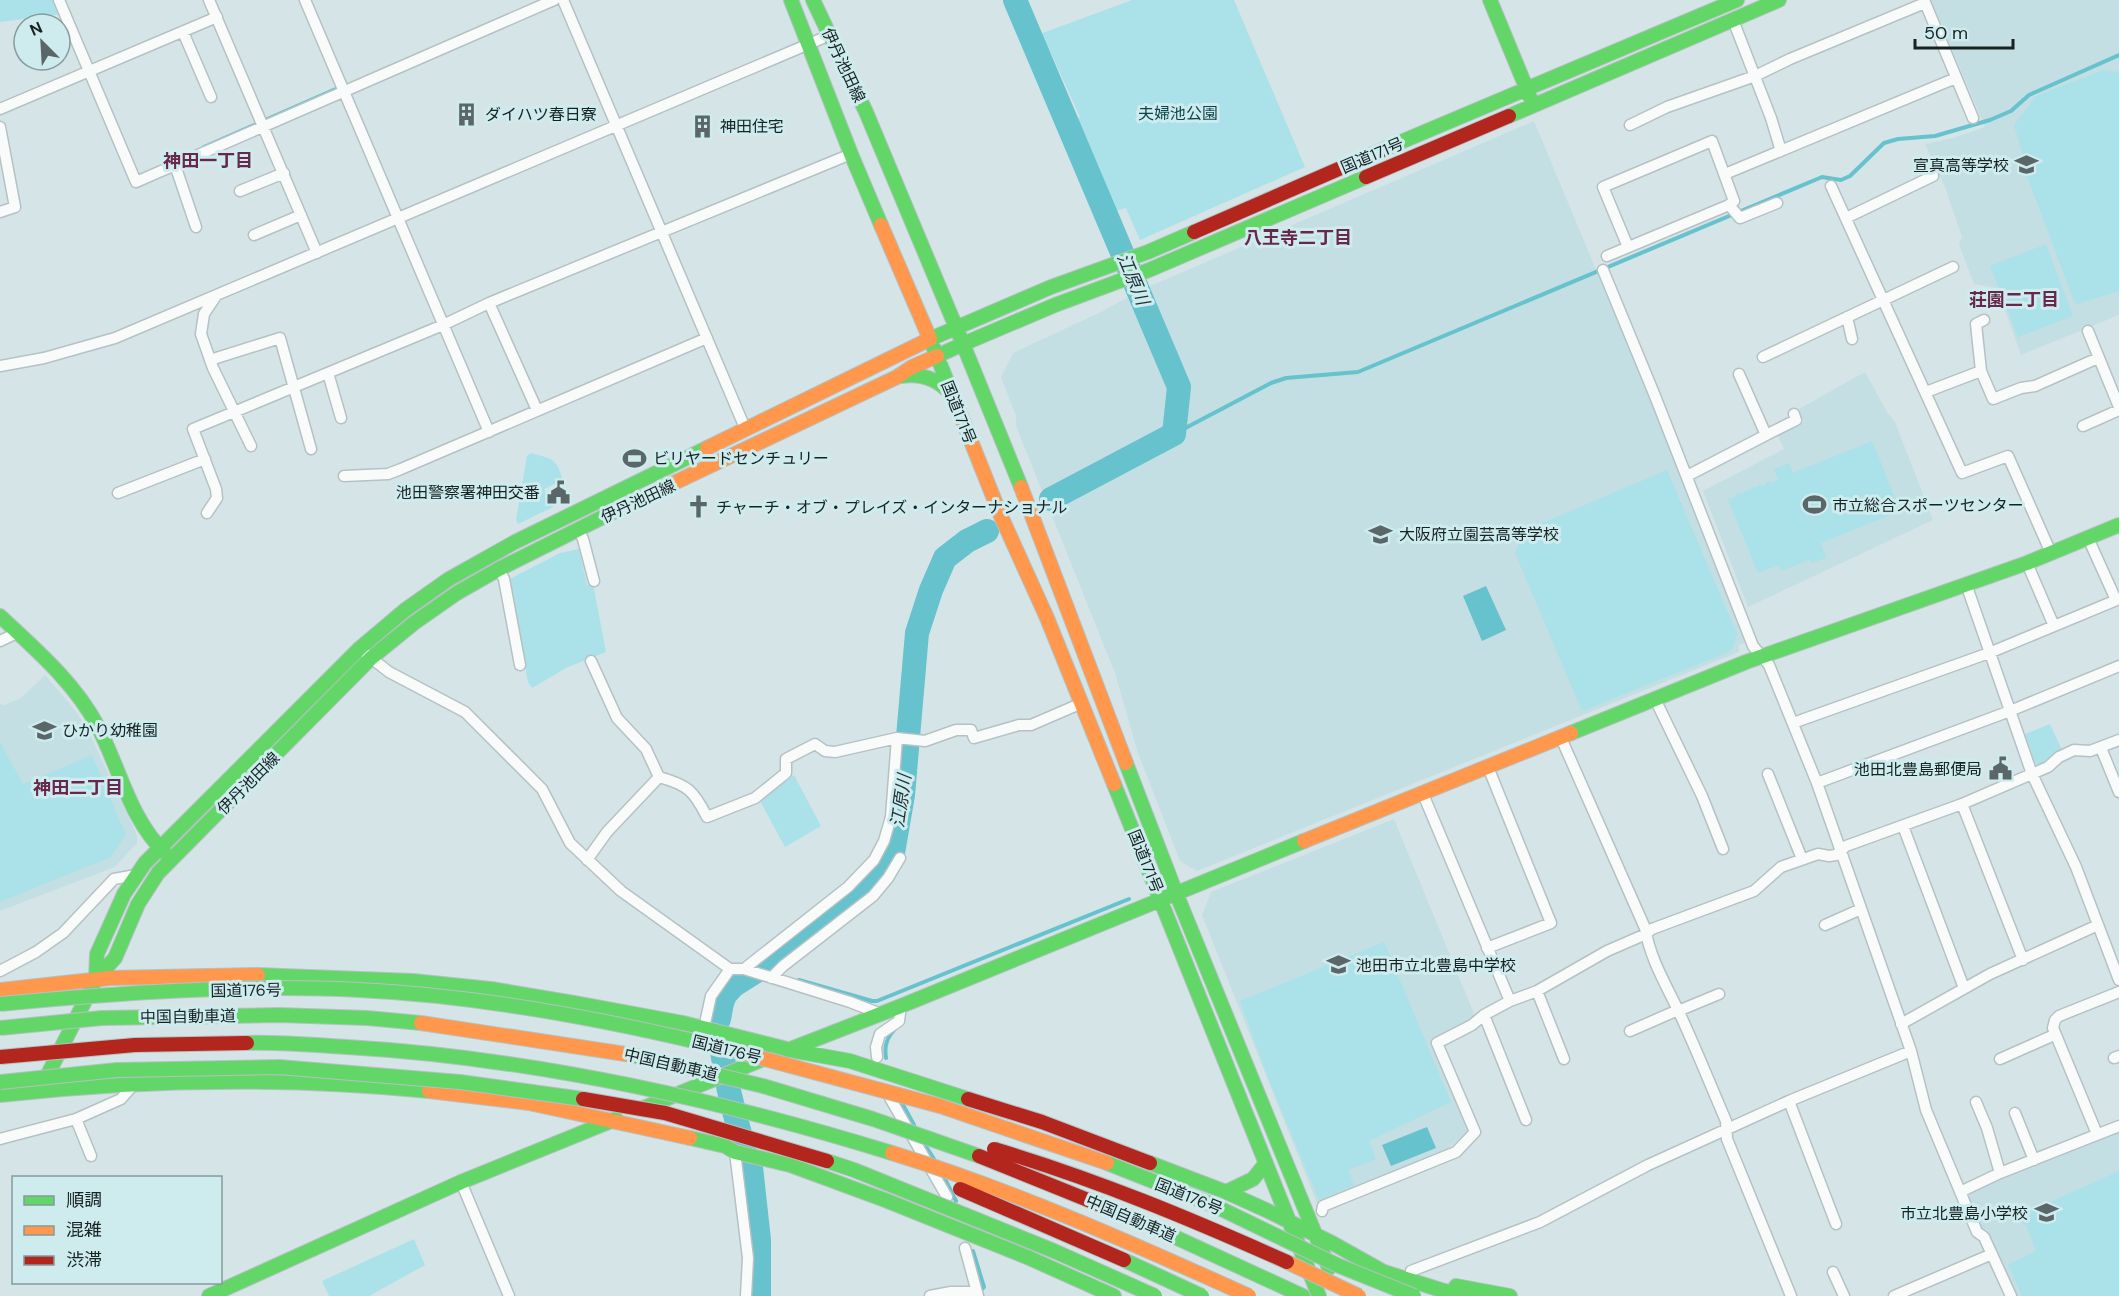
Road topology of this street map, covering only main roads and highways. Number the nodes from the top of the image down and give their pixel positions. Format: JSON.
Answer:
{"nodes":[{"id":1,"x":791,"y":0,"type":"edge"},
{"id":2,"x":813,"y":0,"type":"edge"},
{"id":3,"x":1490,"y":0,"type":"edge"},
{"id":4,"x":1779,"y":0,"type":"edge"},
{"id":5,"x":1732,"y":1,"type":"edge"},
{"id":6,"x":1526,"y":88,"type":"junction"},
{"id":7,"x":1533,"y":105,"type":"junction"},
{"id":8,"x":956,"y":327,"type":"junction"},
{"id":9,"x":930,"y":339,"type":"junction"},
{"id":10,"x":963,"y":344,"type":"junction"},
{"id":11,"x":937,"y":356,"type":"junction"},
{"id":12,"x":897,"y":377,"type":"junction"},
{"id":13,"x":953,"y":396,"type":"junction"},
{"id":14,"x":2119,"y":525,"type":"edge"},
{"id":15,"x":0,"y":616,"type":"edge"},
{"id":16,"x":159,"y":849,"type":"junction"},
{"id":17,"x":172,"y":859,"type":"junction"},
{"id":18,"x":1176,"y":893,"type":"junction"},
{"id":19,"x":1161,"y":900,"type":"junction"},
{"id":20,"x":96,"y":979,"type":"junction"},
{"id":21,"x":0,"y":990,"type":"edge"},
{"id":22,"x":85,"y":996,"type":"junction"},
{"id":23,"x":0,"y":999,"type":"edge"},
{"id":24,"x":0,"y":1004,"type":"edge"},
{"id":25,"x":0,"y":1028,"type":"edge"},
{"id":26,"x":789,"y":1050,"type":"junction"},
{"id":27,"x":0,"y":1057,"type":"edge"},
{"id":28,"x":0,"y":1083,"type":"edge"},
{"id":29,"x":763,"y":1086,"type":"junction"},
{"id":30,"x":40,"y":1090,"type":"junction"},
{"id":31,"x":0,"y":1095,"type":"edge"},
{"id":32,"x":754,"y":1112,"type":"junction"},
{"id":33,"x":614,"y":1119,"type":"junction"},
{"id":34,"x":1266,"y":1163,"type":"junction"},
{"id":35,"x":1226,"y":1192,"type":"junction"},
{"id":36,"x":1290,"y":1224,"type":"junction"},
{"id":37,"x":1316,"y":1234,"type":"junction"},
{"id":38,"x":1334,"y":1244,"type":"junction"},
{"id":39,"x":231,"y":1291,"type":"edge"},
{"id":40,"x":209,"y":1296,"type":"edge"},
{"id":41,"x":1114,"y":1296,"type":"edge"},
{"id":42,"x":1155,"y":1296,"type":"edge"},
{"id":43,"x":1202,"y":1296,"type":"edge"},
{"id":44,"x":1249,"y":1296,"type":"edge"},
{"id":45,"x":1303,"y":1296,"type":"edge"},
{"id":46,"x":1319,"y":1296,"type":"edge"},
{"id":47,"x":1340,"y":1296,"type":"edge"},
{"id":48,"x":1359,"y":1296,"type":"edge"},
{"id":49,"x":1414,"y":1296,"type":"edge"},
{"id":50,"x":1468,"y":1296,"type":"edge"},
{"id":51,"x":1510,"y":1296,"type":"edge"}],
"edges":[{"from":1,"to":9,"type":"main road","name":"伊丹池田線"},
{"from":2,"to":8,"type":"main road","name":"伊丹池田線"},
{"from":3,"to":6,"type":"main road"},
{"from":4,"to":7,"type":"main road","name":"国道171号"},
{"from":5,"to":6,"type":"main road","name":"国道171号"},
{"from":6,"to":7,"type":"main road"},
{"from":6,"to":8,"type":"main road","name":"国道171号"},
{"from":7,"to":10,"type":"main road","name":"国道171号"},
{"from":8,"to":9,"type":"main road","name":"国道171号"},
{"from":8,"to":10,"type":"main road","name":"伊丹池田線"},
{"from":9,"to":11,"type":"main road","name":"国道171号"},
{"from":9,"to":16,"type":"main road","name":"伊丹池田線"},
{"from":10,"to":11,"type":"main road","name":"伊丹池田線"},
{"from":10,"to":18,"type":"main road","name":"国道171号"},
{"from":11,"to":12,"type":"main road","name":"伊丹池田線"},
{"from":11,"to":13,"type":"main road","name":"国道171号"},
{"from":12,"to":13,"type":"main road"},
{"from":12,"to":17,"type":"main road","name":"伊丹池田線"},
{"from":13,"to":19,"type":"main road","name":"国道171号"},
{"from":14,"to":18,"type":"main road"},
{"from":15,"to":16,"type":"main road"},
{"from":16,"to":17,"type":"main road"},
{"from":16,"to":20,"type":"main road","name":"伊丹池田線"},
{"from":17,"to":20,"type":"main road","name":"伊丹池田線"},
{"from":18,"to":19,"type":"main road"},
{"from":18,"to":37,"type":"main road","name":"国道171号"},
{"from":19,"to":26,"type":"main road"},
{"from":19,"to":34,"type":"main road","name":"国道171号"},
{"from":20,"to":21,"type":"main road"},
{"from":20,"to":26,"type":"main road"},
{"from":20,"to":30,"type":"main road","name":"伊丹池田線"},
{"from":22,"to":23,"type":"main road","bridge":true},
{"from":22,"to":24,"type":"main road","name":"国道176号","bridge":true},
{"from":22,"to":49,"type":"main road","name":"国道176号","bridge":true},
{"from":25,"to":29,"type":"main road","name":"中国自動車道","bridge":true},
{"from":26,"to":33,"type":"main road"},
{"from":26,"to":35,"type":"main road"},
{"from":27,"to":32,"type":"main road","name":"中国自動車道","bridge":true},
{"from":28,"to":42,"type":"main road","bridge":true},
{"from":29,"to":45,"type":"main road","name":"中国自動車道","bridge":true},
{"from":29,"to":48,"type":"main road","bridge":true},
{"from":30,"to":31,"type":"main road"},
{"from":30,"to":33,"type":"main road"},
{"from":32,"to":43,"type":"main road","bridge":true},
{"from":32,"to":44,"type":"main road","name":"中国自動車道","bridge":true},
{"from":33,"to":39,"type":"main road"},
{"from":33,"to":41,"type":"main road"},
{"from":34,"to":35,"type":"main road"},
{"from":34,"to":36,"type":"main road","name":"国道171号"},
{"from":35,"to":36,"type":"main road"},
{"from":36,"to":37,"type":"main road"},
{"from":36,"to":46,"type":"main road","name":"国道171号"},
{"from":37,"to":38,"type":"main road"},
{"from":37,"to":47,"type":"main road","name":"国道171号"},
{"from":38,"to":50,"type":"main road"},
{"from":38,"to":51,"type":"main road"},
{"from":39,"to":40,"type":"main road"}]}
